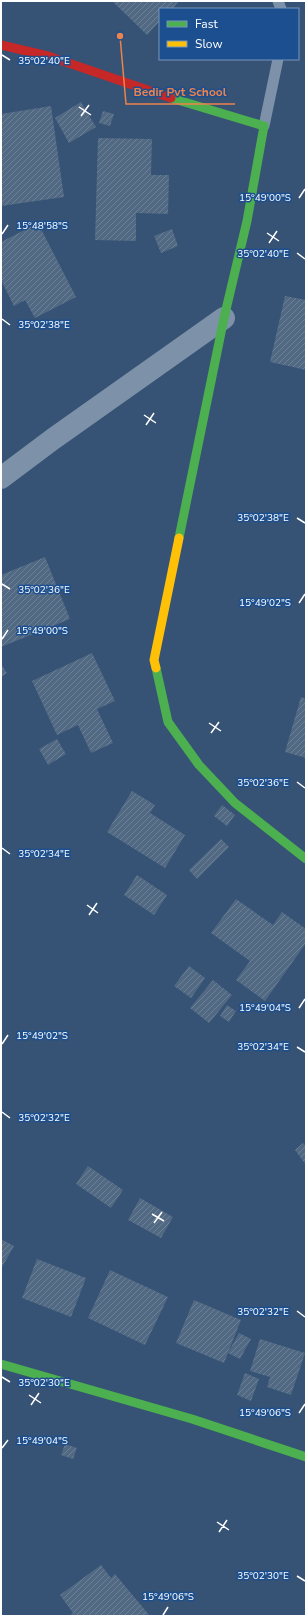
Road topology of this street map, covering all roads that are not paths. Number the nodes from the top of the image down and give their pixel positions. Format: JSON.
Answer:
{"nodes":[{"id":1,"x":1,"y":45,"type":"edge"},
{"id":2,"x":278,"y":60,"type":"edge"},
{"id":3,"x":264,"y":126,"type":"junction"},
{"id":4,"x":224,"y":318,"type":"junction"},
{"id":5,"x":1,"y":478,"type":"edge"},
{"id":6,"x":306,"y":859,"type":"edge"},
{"id":7,"x":1,"y":1364,"type":"edge"},
{"id":8,"x":306,"y":1456,"type":"edge"}],
"edges":[{"from":1,"to":3,"type":"street"},
{"from":2,"to":3,"type":"lane"},
{"from":3,"to":4,"type":"street"},
{"from":4,"to":5,"type":"street"},
{"from":4,"to":6,"type":"street"},
{"from":7,"to":8,"type":"street"}]}
